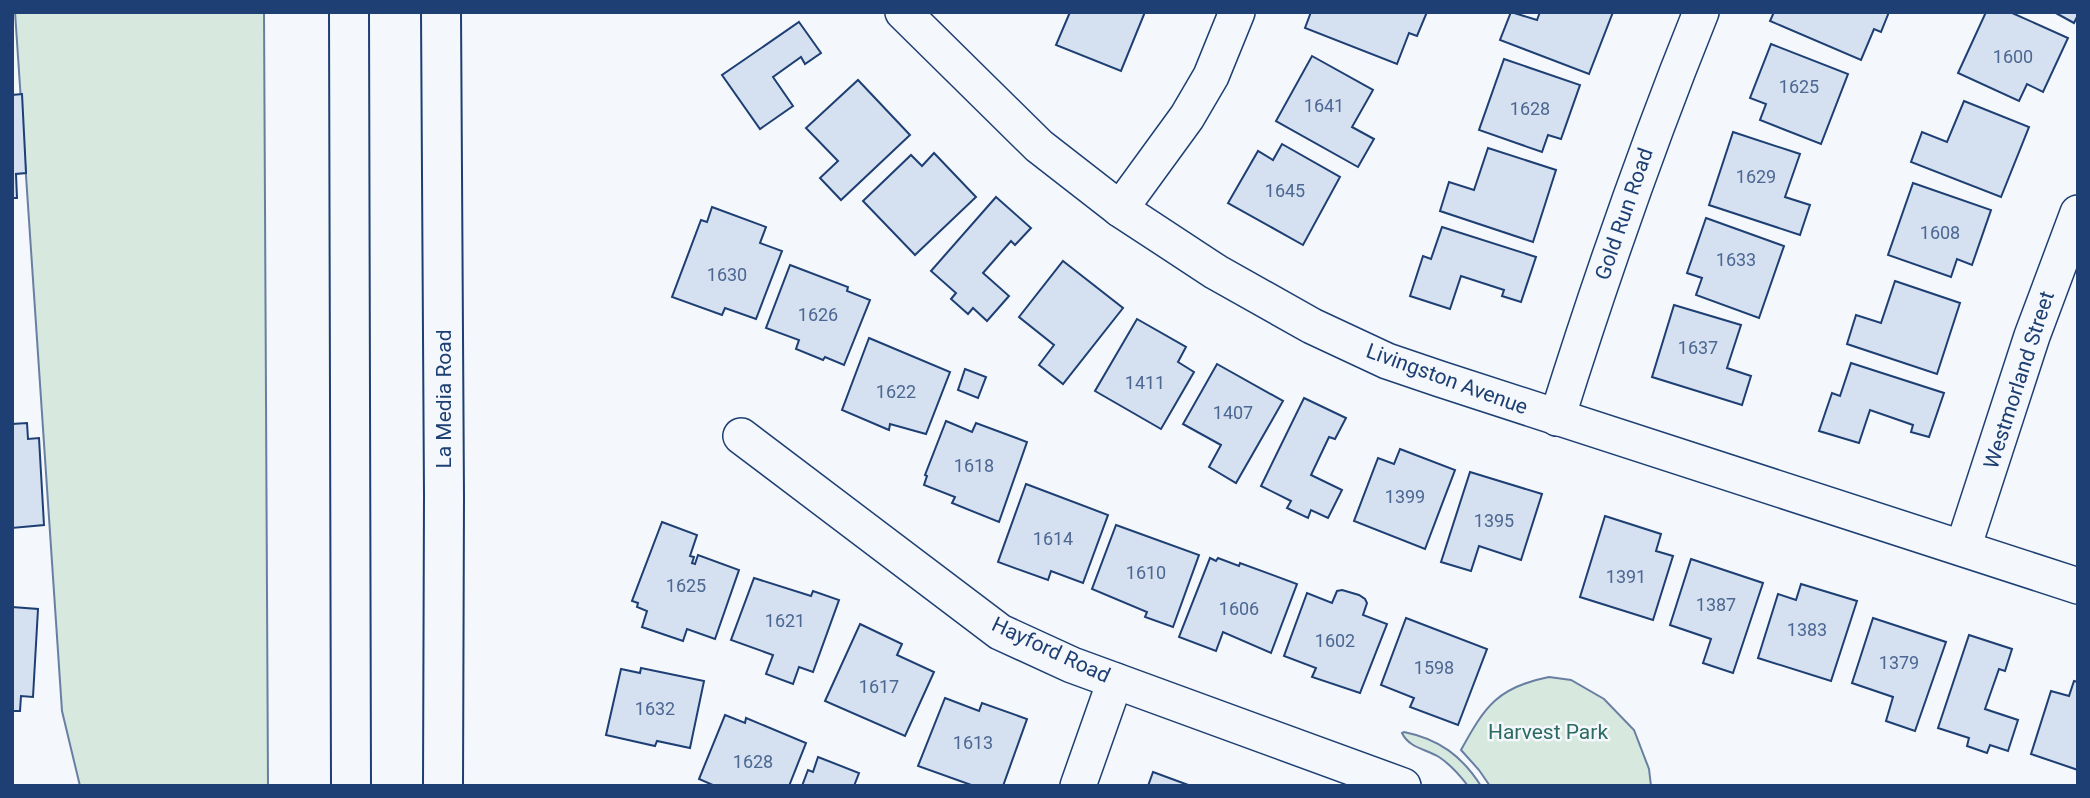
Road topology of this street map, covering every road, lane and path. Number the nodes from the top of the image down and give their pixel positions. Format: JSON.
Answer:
{"nodes":[{"id":1,"x":349,"y":12,"type":"edge"},
{"id":2,"x":440,"y":12,"type":"edge"},
{"id":3,"x":903,"y":12,"type":"edge"},
{"id":4,"x":1237,"y":12,"type":"edge"},
{"id":5,"x":1701,"y":12,"type":"edge"},
{"id":6,"x":1120,"y":209,"type":"junction"},
{"id":7,"x":2078,"y":213,"type":"edge"},
{"id":8,"x":1557,"y":418,"type":"junction"},
{"id":9,"x":741,"y":436,"type":"dead end"},
{"id":10,"x":1963,"y":548,"type":"junction"},
{"id":11,"x":2078,"y":586,"type":"edge"},
{"id":12,"x":1115,"y":681,"type":"junction"},
{"id":13,"x":351,"y":786,"type":"edge"},
{"id":14,"x":443,"y":786,"type":"edge"},
{"id":15,"x":1077,"y":786,"type":"edge"},
{"id":16,"x":1403,"y":786,"type":"edge"}],
"edges":[{"from":1,"to":13,"type":"main road"},
{"from":2,"to":14,"type":"main road","name":"La Media Road"},
{"from":3,"to":6,"type":"street","name":"Livingston Avenue"},
{"from":4,"to":6,"type":"street"},
{"from":5,"to":8,"type":"street","name":"Gold Run Road"},
{"from":6,"to":8,"type":"street","name":"Livingston Avenue"},
{"from":7,"to":10,"type":"street","name":"Westmorland Street"},
{"from":8,"to":10,"type":"street","name":"Livingston Avenue"},
{"from":9,"to":12,"type":"street","name":"Hayford Road"},
{"from":10,"to":11,"type":"street","name":"Livingston Avenue"},
{"from":12,"to":15,"type":"street"},
{"from":12,"to":16,"type":"street","name":"Hayford Road"}]}
